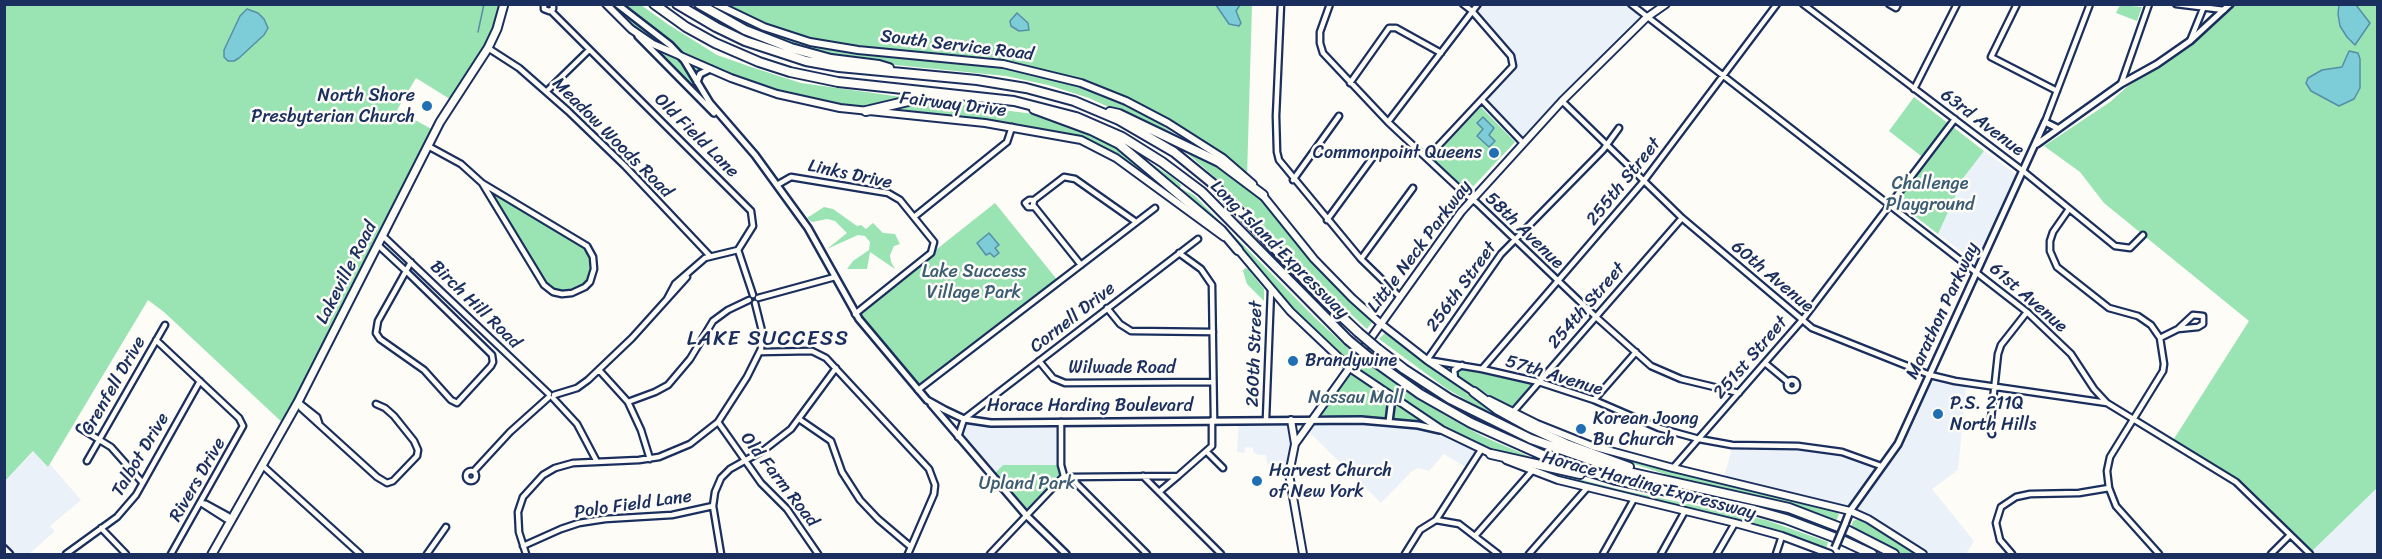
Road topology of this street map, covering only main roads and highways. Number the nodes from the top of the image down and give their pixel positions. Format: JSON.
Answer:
{"nodes":[{"id":1,"x":504,"y":4,"type":"edge"},
{"id":2,"x":606,"y":4,"type":"edge"},
{"id":3,"x":654,"y":4,"type":"edge"},
{"id":4,"x":677,"y":4,"type":"edge"},
{"id":5,"x":699,"y":4,"type":"edge"},
{"id":6,"x":716,"y":4,"type":"edge"},
{"id":7,"x":1666,"y":4,"type":"edge"},
{"id":8,"x":635,"y":32,"type":"joint"},
{"id":9,"x":904,"y":73,"type":"junction"},
{"id":10,"x":982,"y":96,"type":"junction"},
{"id":11,"x":1014,"y":101,"type":"junction"},
{"id":12,"x":1088,"y":106,"type":"junction"},
{"id":13,"x":866,"y":111,"type":"junction"},
{"id":14,"x":1247,"y":178,"type":"joint"},
{"id":15,"x":1263,"y":195,"type":"junction"},
{"id":16,"x":1241,"y":253,"type":"junction"},
{"id":17,"x":1381,"y":324,"type":"junction"},
{"id":18,"x":1350,"y":368,"type":"junction"},
{"id":19,"x":1474,"y":392,"type":"junction"},
{"id":20,"x":1291,"y":420,"type":"road end"},
{"id":21,"x":1295,"y":444,"type":"junction"},
{"id":22,"x":1491,"y":454,"type":"junction"},
{"id":23,"x":1616,"y":480,"type":"junction"},
{"id":24,"x":1688,"y":486,"type":"junction"},
{"id":25,"x":1833,"y":552,"type":"edge"},
{"id":26,"x":212,"y":555,"type":"edge"},
{"id":27,"x":1303,"y":555,"type":"edge"},
{"id":28,"x":1872,"y":555,"type":"edge"},
{"id":29,"x":1894,"y":555,"type":"edge"},
{"id":30,"x":1923,"y":555,"type":"edge"}],
"edges":[{"from":1,"to":26,"type":"main road","name":"Lakeville Road"},
{"from":2,"to":8,"type":"main road","name":"Horace Harding Boulevard"},
{"from":3,"to":10,"type":"highway","name":"Long Island Expressway"},
{"from":4,"to":9,"type":"highway","name":"Long Island Expressway"},
{"from":5,"to":9,"type":"highway"},
{"from":6,"to":14,"type":"main road","name":"South Service Road"},
{"from":7,"to":17,"type":"main road","name":"Little Neck Parkway"},
{"from":8,"to":13,"type":"main road","name":"Fairway Drive"},
{"from":9,"to":12,"type":"highway","name":"Long Island Expressway"},
{"from":10,"to":11,"type":"highway","name":"Long Island Expressway"},
{"from":10,"to":13,"type":"highway"},
{"from":11,"to":16,"type":"highway"},
{"from":11,"to":23,"type":"highway","name":"Long Island Expressway","bridge":true},
{"from":12,"to":15,"type":"highway"},
{"from":12,"to":24,"type":"highway","name":"Long Island Expressway","bridge":true},
{"from":13,"to":16,"type":"main road","name":"Fairway Drive"},
{"from":14,"to":15,"type":"main road","name":"Horace Harding Expressway"},
{"from":15,"to":17,"type":"main road","name":"Horace Harding Expressway"},
{"from":16,"to":18,"type":"main road","name":"Horace Harding Expressway"},
{"from":17,"to":18,"type":"main road","name":"Little Neck Parkway"},
{"from":17,"to":19,"type":"main road","name":"Horace Harding Expressway"},
{"from":18,"to":21,"type":"main road","name":"Little Neck Parkway"},
{"from":18,"to":22,"type":"main road","name":"Horace Harding Expressway"},
{"from":19,"to":24,"type":"highway"},
{"from":19,"to":30,"type":"main road","name":"Horace Harding Expressway"},
{"from":20,"to":21,"type":"main road"},
{"from":21,"to":27,"type":"main road","name":"Little Neck Parkway"},
{"from":22,"to":23,"type":"highway"},
{"from":22,"to":25,"type":"main road","name":"Horace Harding Expressway"},
{"from":23,"to":28,"type":"highway","name":"Long Island Expressway"},
{"from":24,"to":29,"type":"highway","name":"Long Island Expressway"}]}
